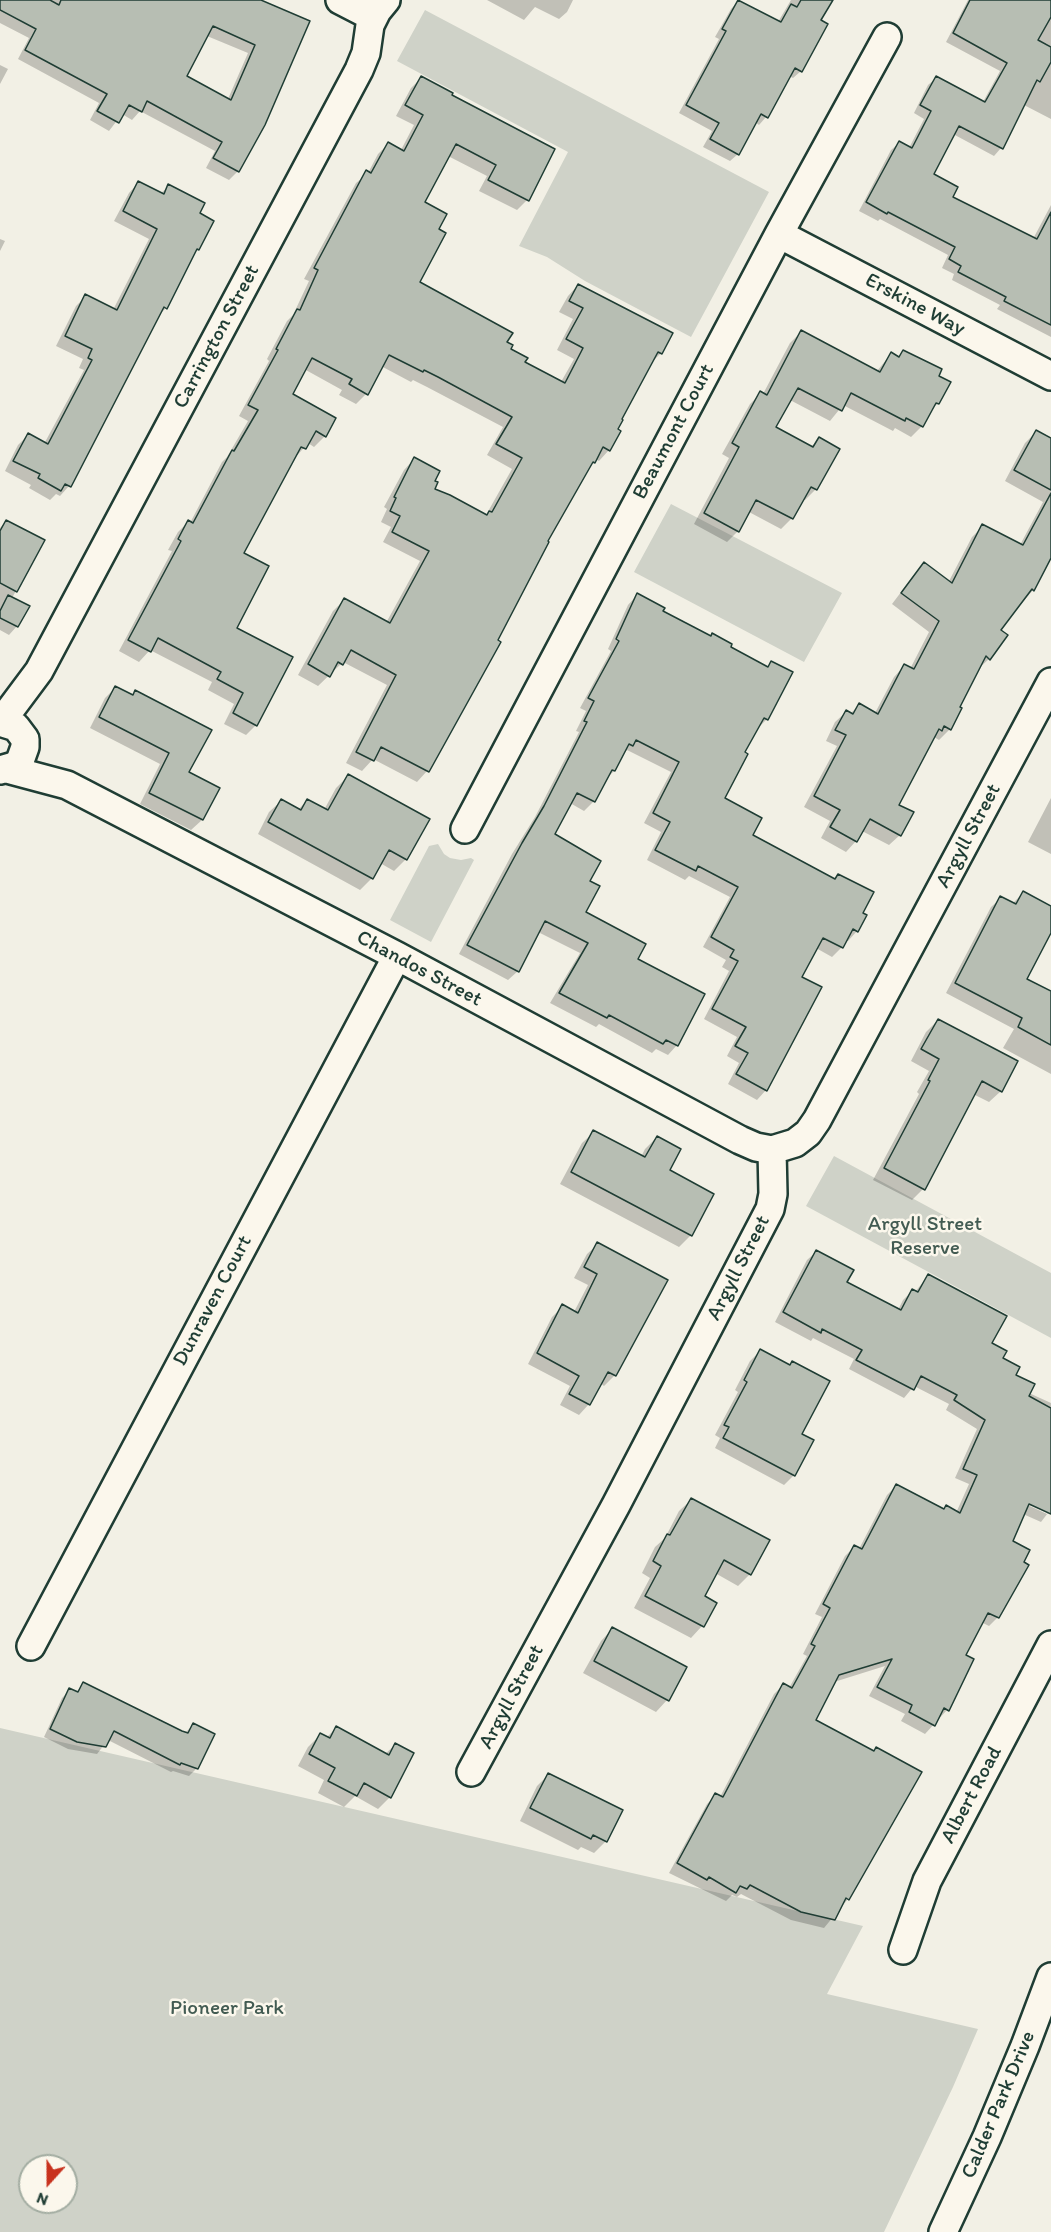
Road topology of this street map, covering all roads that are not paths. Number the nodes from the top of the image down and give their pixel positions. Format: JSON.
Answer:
{"nodes":[{"id":1,"x":340,"y":0,"type":"edge"},
{"id":2,"x":380,"y":8,"type":"edge"},
{"id":3,"x":887,"y":37,"type":"dead end"},
{"id":4,"x":779,"y":234,"type":"junction"},
{"id":5,"x":1051,"y":376,"type":"edge"},
{"id":6,"x":1051,"y":682,"type":"edge"},
{"id":7,"x":12,"y":729,"type":"edge"},
{"id":8,"x":3,"y":769,"type":"edge"},
{"id":9,"x":67,"y":785,"type":"junction"},
{"id":10,"x":465,"y":829,"type":"dead end"},
{"id":11,"x":396,"y":957,"type":"junction"},
{"id":12,"x":772,"y":1150,"type":"junction"},
{"id":13,"x":1051,"y":1645,"type":"edge"},
{"id":14,"x":31,"y":1646,"type":"dead end"},
{"id":15,"x":471,"y":1772,"type":"dead end"},
{"id":16,"x":903,"y":1950,"type":"dead end"},
{"id":17,"x":1051,"y":1977,"type":"edge"},
{"id":18,"x":943,"y":2232,"type":"edge"}],
"edges":[{"from":1,"to":2,"type":"street"},
{"from":2,"to":7,"type":"street","name":"Carrington Street"},
{"from":3,"to":4,"type":"street","name":"Beaumont Court"},
{"from":4,"to":5,"type":"street","name":"Erskine Way"},
{"from":4,"to":10,"type":"street","name":"Beaumont Court"},
{"from":6,"to":12,"type":"street","name":"Argyll Street"},
{"from":7,"to":8,"type":"street","name":"Carrington Street"},
{"from":7,"to":9,"type":"street"},
{"from":8,"to":9,"type":"street"},
{"from":9,"to":11,"type":"street","name":"Chandos Street"},
{"from":11,"to":12,"type":"street","name":"Chandos Street"},
{"from":11,"to":14,"type":"street","name":"Dunraven Court"},
{"from":12,"to":15,"type":"street","name":"Argyll Street"},
{"from":13,"to":16,"type":"street","name":"Albert Road"},
{"from":17,"to":18,"type":"street","name":"Calder Park Drive"}]}
